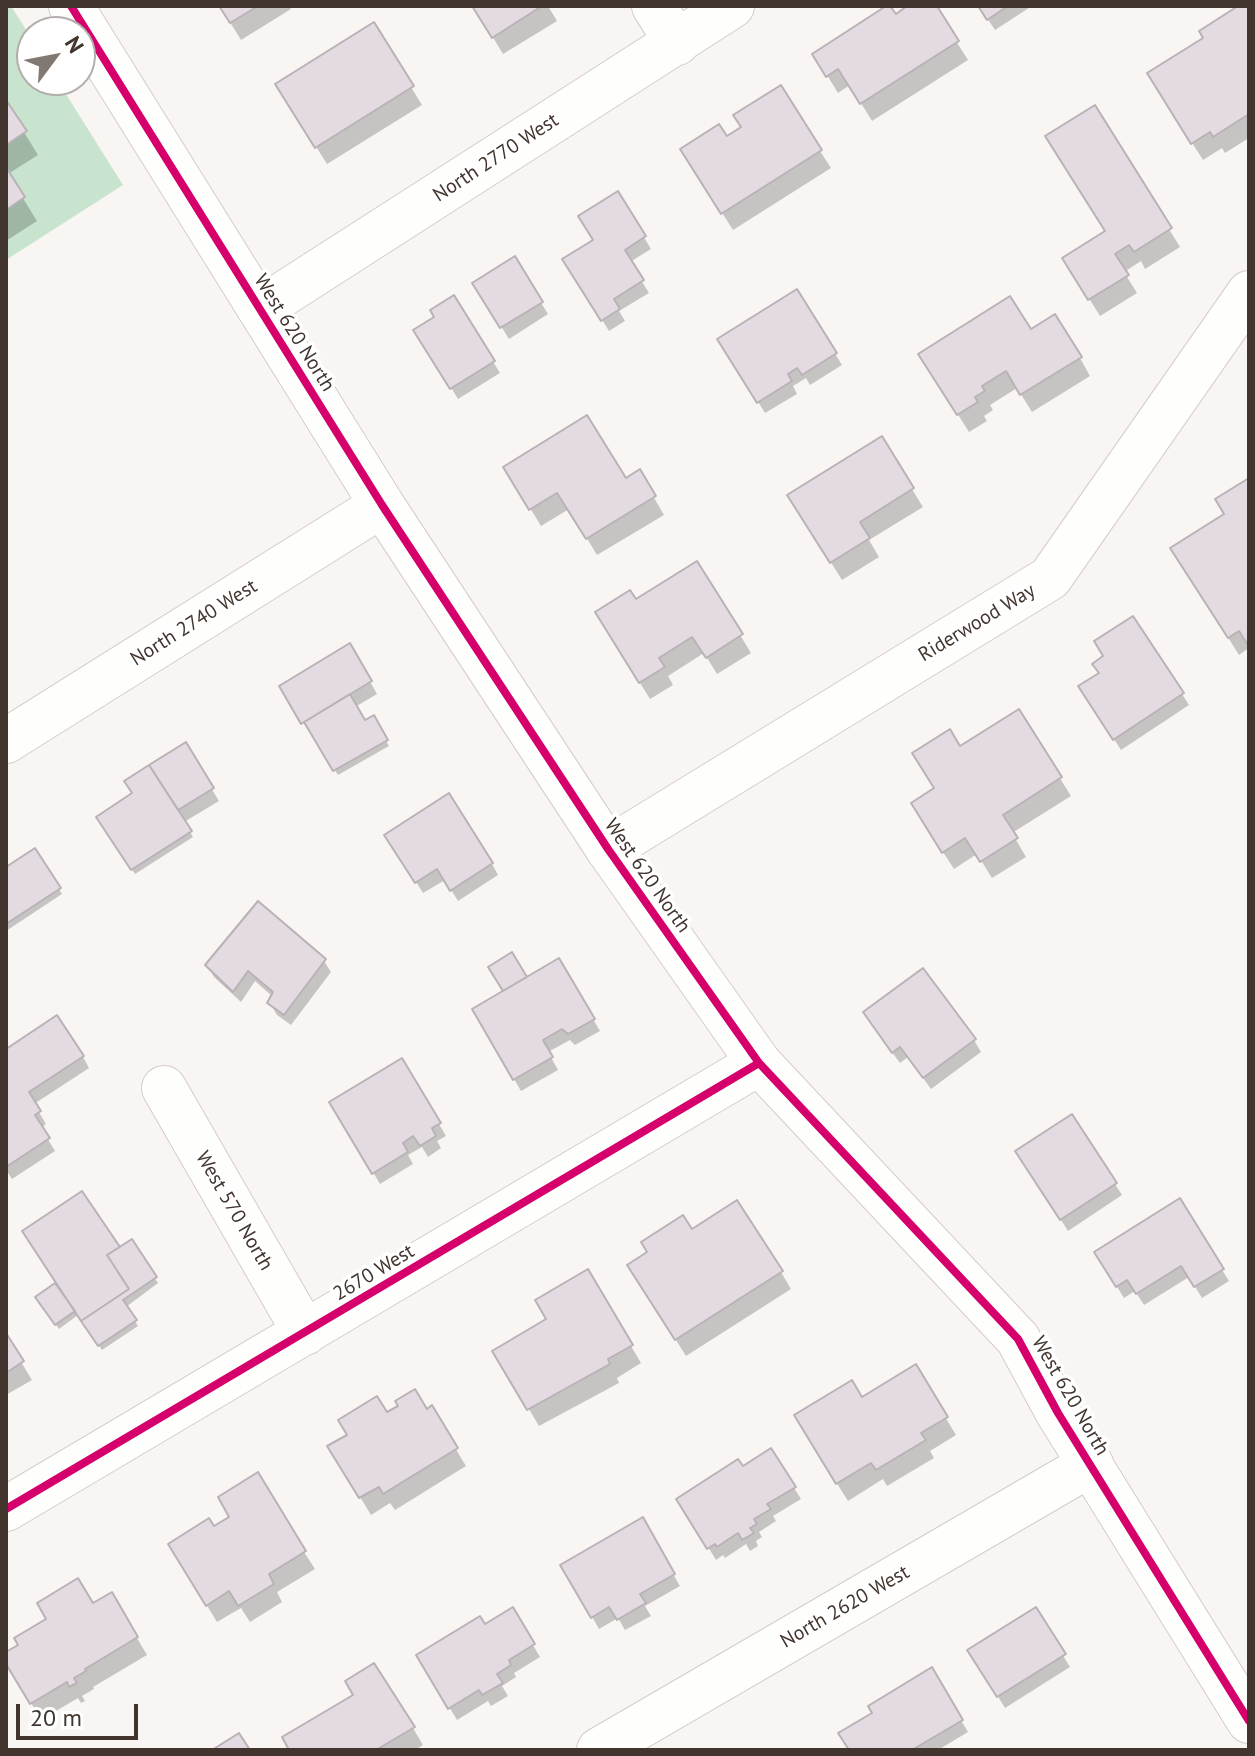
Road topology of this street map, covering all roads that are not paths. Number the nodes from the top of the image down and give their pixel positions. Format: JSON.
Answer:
{"nodes":[{"id":1,"x":71,"y":6,"type":"edge"},
{"id":2,"x":654,"y":6,"type":"edge"},
{"id":3,"x":732,"y":6,"type":"edge"},
{"id":4,"x":677,"y":43,"type":"junction"},
{"id":5,"x":1249,"y":293,"type":"edge"},
{"id":6,"x":260,"y":309,"type":"junction"},
{"id":7,"x":382,"y":505,"type":"junction"},
{"id":8,"x":6,"y":741,"type":"edge"},
{"id":9,"x":608,"y":849,"type":"junction"},
{"id":10,"x":759,"y":1063,"type":"junction"},
{"id":11,"x":164,"y":1088,"type":"dead end"},
{"id":12,"x":305,"y":1333,"type":"junction"},
{"id":13,"x":1091,"y":1464,"type":"junction"},
{"id":14,"x":6,"y":1509,"type":"edge"},
{"id":15,"x":1249,"y":1721,"type":"edge"},
{"id":16,"x":599,"y":1750,"type":"edge"}],
"edges":[{"from":1,"to":6,"type":"street","name":"West 620 North"},
{"from":2,"to":4,"type":"street"},
{"from":3,"to":4,"type":"street","name":"North 2770 West"},
{"from":4,"to":6,"type":"street","name":"North 2770 West"},
{"from":5,"to":9,"type":"street","name":"Riderwood Way"},
{"from":6,"to":7,"type":"street","name":"West 620 North"},
{"from":7,"to":8,"type":"street","name":"North 2740 West"},
{"from":7,"to":9,"type":"street","name":"West 620 North"},
{"from":9,"to":10,"type":"street","name":"West 620 North"},
{"from":10,"to":12,"type":"street","name":"2670 West"},
{"from":10,"to":13,"type":"street","name":"West 620 North"},
{"from":11,"to":12,"type":"street","name":"West 570 North"},
{"from":12,"to":14,"type":"street","name":"2670 West"},
{"from":13,"to":15,"type":"street","name":"West 620 North"},
{"from":13,"to":16,"type":"street","name":"North 2620 West"}]}
